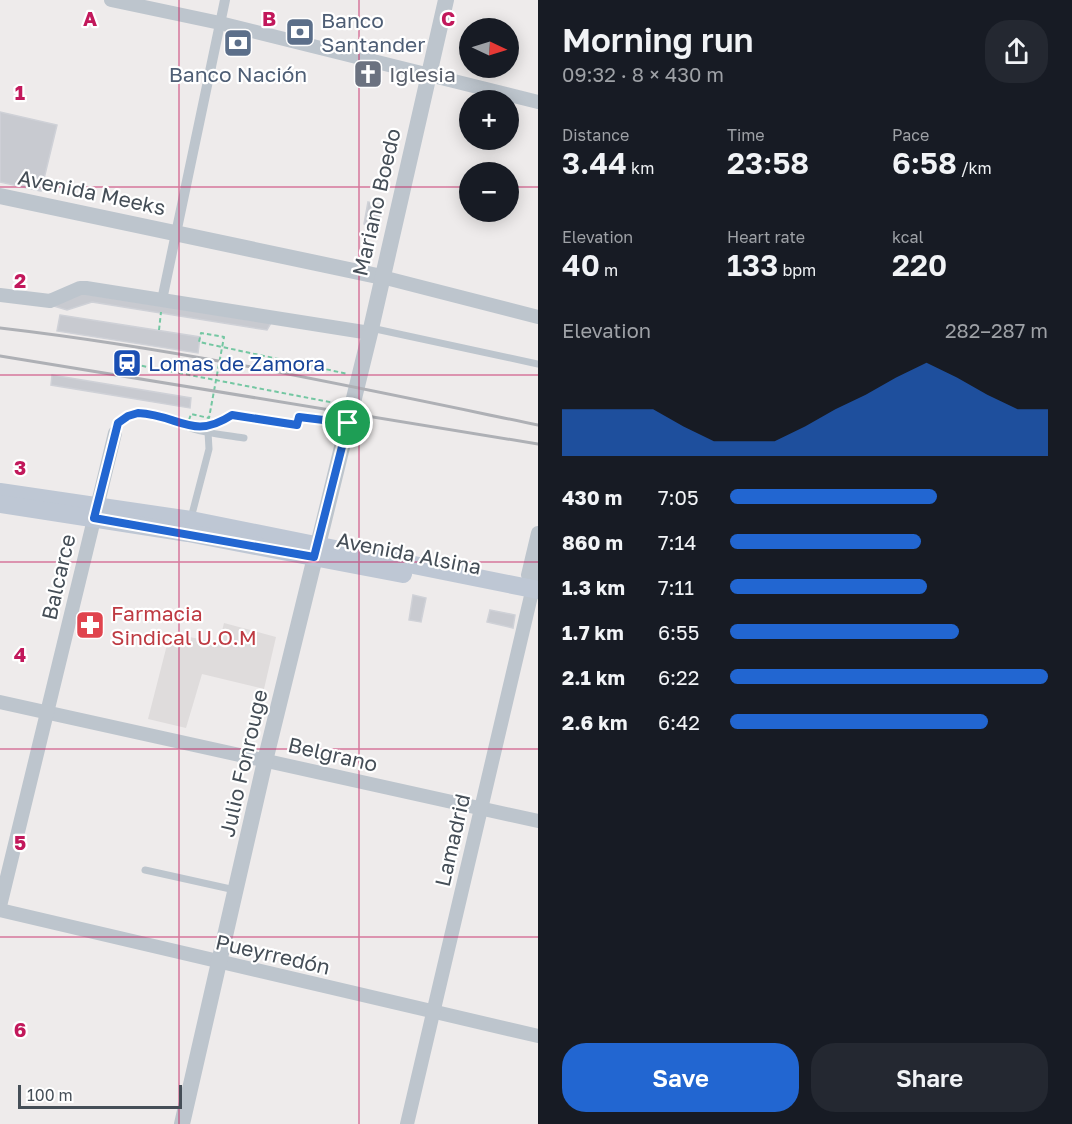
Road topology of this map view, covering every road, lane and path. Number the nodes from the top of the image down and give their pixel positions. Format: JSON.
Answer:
{"nodes":[{"id":1,"x":111,"y":0,"type":"edge"},
{"id":2,"x":225,"y":0,"type":"edge"},
{"id":3,"x":446,"y":0,"type":"edge"},
{"id":4,"x":220,"y":23,"type":"junction"},
{"id":5,"x":429,"y":73,"type":"junction"},
{"id":6,"x":538,"y":102,"type":"edge"},
{"id":7,"x":0,"y":196,"type":"edge"},
{"id":8,"x":175,"y":232,"type":"junction"},
{"id":9,"x":382,"y":276,"type":"junction"},
{"id":10,"x":0,"y":295,"type":"edge"},
{"id":11,"x":162,"y":300,"type":"junction"},
{"id":12,"x":538,"y":317,"type":"edge"},
{"id":13,"x":159,"y":330,"type":"dead end"},
{"id":14,"x":371,"y":331,"type":"junction"},
{"id":15,"x":128,"y":363,"type":"dead end"},
{"id":16,"x":538,"y":364,"type":"edge"},
{"id":17,"x":359,"y":376,"type":"junction"},
{"id":18,"x":216,"y":381,"type":"junction"},
{"id":19,"x":191,"y":414,"type":"dead end"},
{"id":20,"x":350,"y":414,"type":"junction"},
{"id":21,"x":211,"y":429,"type":"junction"},
{"id":22,"x":115,"y":433,"type":"joint"},
{"id":23,"x":244,"y":438,"type":"dead end"},
{"id":24,"x":0,"y":492,"type":"edge"},
{"id":25,"x":0,"y":504,"type":"edge"},
{"id":26,"x":96,"y":511,"type":"junction"},
{"id":27,"x":190,"y":526,"type":"junction"},
{"id":28,"x":538,"y":533,"type":"edge"},
{"id":29,"x":315,"y":550,"type":"junction"},
{"id":30,"x":538,"y":566,"type":"edge"},
{"id":31,"x":533,"y":594,"type":"edge"},
{"id":32,"x":0,"y":702,"type":"edge"},
{"id":33,"x":48,"y":714,"type":"junction"},
{"id":34,"x":265,"y":761,"type":"junction"},
{"id":35,"x":481,"y":809,"type":"junction"},
{"id":36,"x":538,"y":821,"type":"edge"},
{"id":37,"x":145,"y":870,"type":"dead end"},
{"id":38,"x":237,"y":891,"type":"junction"},
{"id":39,"x":0,"y":908,"type":"edge"},
{"id":40,"x":220,"y":963,"type":"junction"},
{"id":41,"x":433,"y":1012,"type":"junction"},
{"id":42,"x":538,"y":1036,"type":"edge"},
{"id":43,"x":182,"y":1124,"type":"edge"},
{"id":44,"x":407,"y":1124,"type":"edge"}],
"edges":[{"from":1,"to":4,"type":"street"},
{"from":2,"to":4,"type":"street"},
{"from":3,"to":5,"type":"street","name":"Mariano Boedo"},
{"from":4,"to":5,"type":"street"},
{"from":4,"to":8,"type":"street"},
{"from":5,"to":6,"type":"street"},
{"from":5,"to":9,"type":"street","name":"Mariano Boedo"},
{"from":7,"to":8,"type":"street","name":"Avenida Meeks"},
{"from":8,"to":9,"type":"street","name":"Avenida Meeks"},
{"from":8,"to":11,"type":"street"},
{"from":9,"to":12,"type":"street"},
{"from":9,"to":14,"type":"street","name":"Mariano Boedo"},
{"from":10,"to":11,"type":"street"},
{"from":11,"to":13,"type":"path"},
{"from":11,"to":14,"type":"street"},
{"from":14,"to":16,"type":"lane"},
{"from":14,"to":17,"type":"street","name":"Mariano Boedo"},
{"from":15,"to":18,"type":"path"},
{"from":17,"to":18,"type":"path"},
{"from":17,"to":20,"type":"street","name":"Mariano Boedo"},
{"from":18,"to":19,"type":"path"},
{"from":18,"to":20,"type":"path"},
{"from":20,"to":21,"type":"path"},
{"from":20,"to":29,"type":"street","name":"Julio Fonrouge"},
{"from":21,"to":22,"type":"lane"},
{"from":21,"to":23,"type":"lane"},
{"from":21,"to":27,"type":"lane"},
{"from":22,"to":26,"type":"street","name":"Balcarce"},
{"from":24,"to":26,"type":"main road"},
{"from":25,"to":26,"type":"main road"},
{"from":26,"to":27,"type":"main road","name":"Avenida Alsina"},
{"from":26,"to":33,"type":"street","name":"Balcarce"},
{"from":27,"to":29,"type":"main road","name":"Avenida Alsina"},
{"from":28,"to":31,"type":"street","name":"Lamadrid"},
{"from":29,"to":31,"type":"main road","name":"Avenida Alsina"},
{"from":29,"to":34,"type":"street","name":"Julio Fonrouge"},
{"from":30,"to":31,"type":"street","name":"Lamadrid"},
{"from":31,"to":35,"type":"street","name":"Lamadrid"},
{"from":32,"to":33,"type":"street","name":"Belgrano"},
{"from":33,"to":34,"type":"street","name":"Belgrano"},
{"from":33,"to":39,"type":"street","name":"Balcarce"},
{"from":34,"to":35,"type":"street","name":"Belgrano"},
{"from":34,"to":38,"type":"street","name":"Julio Fonrouge"},
{"from":35,"to":36,"type":"street","name":"Belgrano"},
{"from":35,"to":41,"type":"street","name":"Lamadrid"},
{"from":37,"to":38,"type":"lane"},
{"from":38,"to":40,"type":"street","name":"Julio Fonrouge"},
{"from":39,"to":40,"type":"street","name":"Pueyrredón"},
{"from":40,"to":41,"type":"street","name":"Pueyrredón"},
{"from":40,"to":43,"type":"street","name":"Julio Fonrouge"},
{"from":41,"to":42,"type":"street","name":"Pueyrredón"},
{"from":41,"to":44,"type":"street","name":"Lamadrid"}]}
